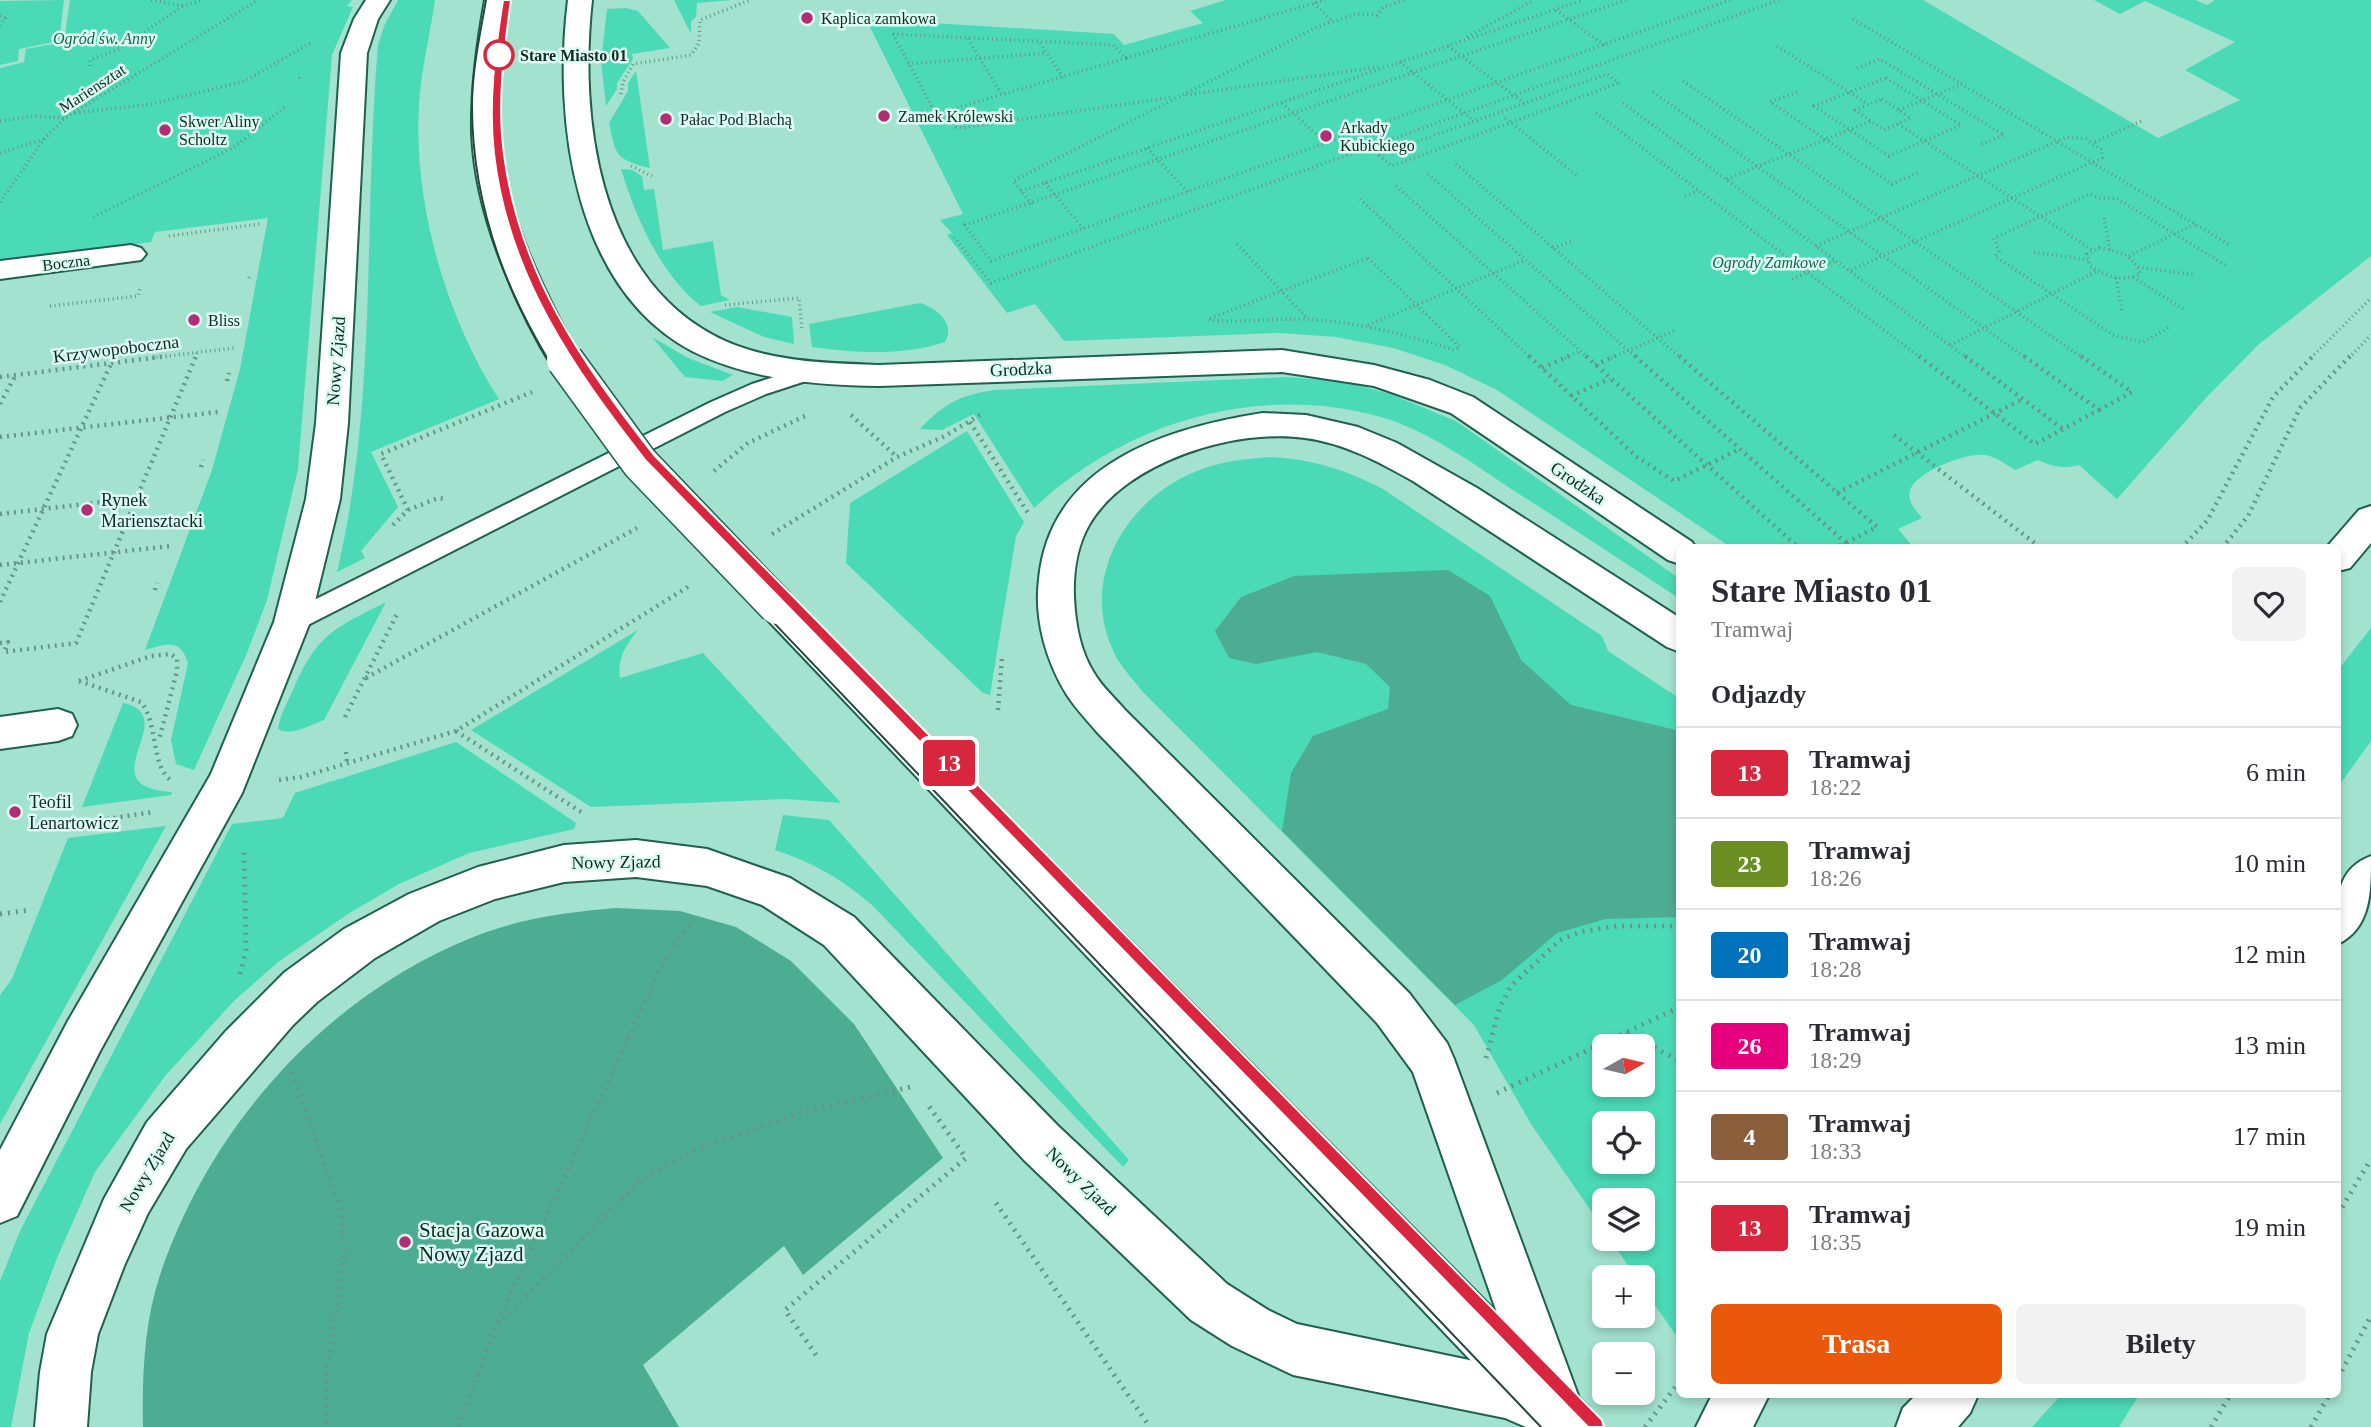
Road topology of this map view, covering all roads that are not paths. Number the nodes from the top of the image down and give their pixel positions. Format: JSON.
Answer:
{"nodes":[{"id":1,"x":378,"y":0,"type":"edge"},
{"id":2,"x":496,"y":0,"type":"edge"},
{"id":3,"x":580,"y":0,"type":"edge"},
{"id":4,"x":131,"y":254,"type":"dead end"},
{"id":5,"x":0,"y":270,"type":"edge"},
{"id":6,"x":811,"y":372,"type":"junction"},
{"id":7,"x":2371,"y":519,"type":"edge"},
{"id":8,"x":1676,"y":548,"type":"edge"},
{"id":9,"x":2341,"y":554,"type":"edge"},
{"id":10,"x":292,"y":622,"type":"junction"},
{"id":11,"x":1676,"y":634,"type":"edge"},
{"id":12,"x":58,"y":725,"type":"dead end"},
{"id":13,"x":0,"y":733,"type":"edge"},
{"id":14,"x":2357,"y":885,"type":"edge"},
{"id":15,"x":2341,"y":917,"type":"edge"},
{"id":16,"x":0,"y":1199,"type":"edge"},
{"id":17,"x":1741,"y":1398,"type":"edge"},
{"id":18,"x":1949,"y":1398,"type":"edge"},
{"id":19,"x":1565,"y":1421,"type":"edge"},
{"id":20,"x":61,"y":1427,"type":"edge"},
{"id":21,"x":1722,"y":1427,"type":"edge"},
{"id":22,"x":1922,"y":1427,"type":"edge"}],
"edges":[{"from":1,"to":10,"type":"main road","name":"Nowy Zjazd"},
{"from":2,"to":19,"type":"main road","bridge":true},
{"from":3,"to":6,"type":"main road","name":"Grodzka"},
{"from":4,"to":5,"type":"main road","name":"Boczna"},
{"from":6,"to":8,"type":"main road","name":"Grodzka"},
{"from":6,"to":10,"type":"lane"},
{"from":7,"to":9,"type":"main road"},
{"from":10,"to":16,"type":"main road","name":"Nowy Zjazd"},
{"from":11,"to":19,"type":"main road"},
{"from":12,"to":13,"type":"main road"},
{"from":14,"to":15,"type":"main road"},
{"from":17,"to":21,"type":"main road"},
{"from":18,"to":22,"type":"main road"},
{"from":19,"to":20,"type":"main road","name":"Nowy Zjazd"}]}
